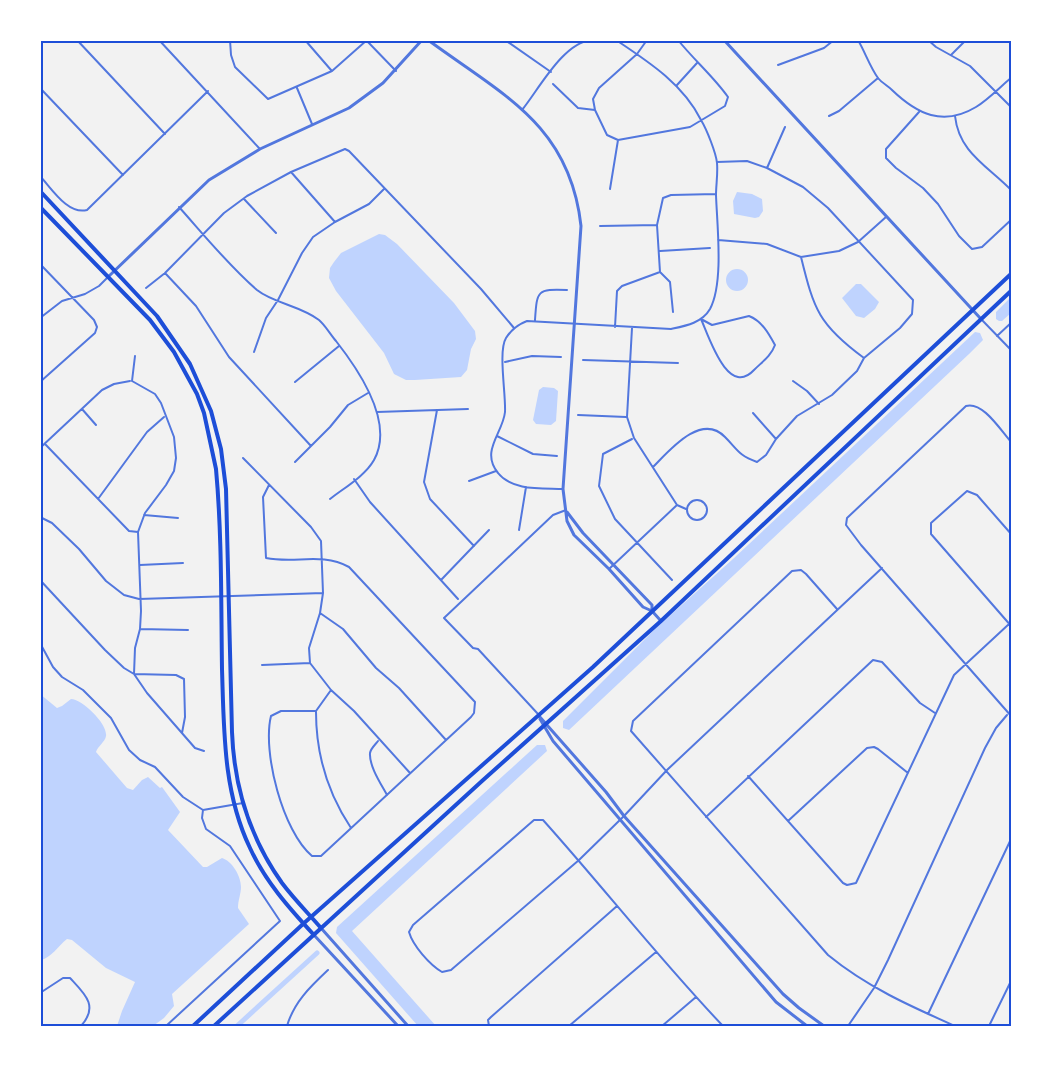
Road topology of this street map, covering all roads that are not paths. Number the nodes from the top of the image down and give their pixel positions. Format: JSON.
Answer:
{"nodes":[{"id":1,"x":76,"y":40,"type":"edge"},
{"id":2,"x":159,"y":40,"type":"edge"},
{"id":3,"x":230,"y":40,"type":"edge"},
{"id":4,"x":305,"y":40,"type":"edge"},
{"id":5,"x":367,"y":40,"type":"edge"},
{"id":6,"x":422,"y":40,"type":"edge"},
{"id":7,"x":428,"y":40,"type":"edge"},
{"id":8,"x":505,"y":40,"type":"edge"},
{"id":9,"x":591,"y":40,"type":"edge"},
{"id":10,"x":616,"y":40,"type":"edge"},
{"id":11,"x":647,"y":40,"type":"edge"},
{"id":12,"x":678,"y":40,"type":"edge"},
{"id":13,"x":724,"y":40,"type":"edge"},
{"id":14,"x":834,"y":40,"type":"edge"},
{"id":15,"x":858,"y":40,"type":"edge"},
{"id":16,"x":928,"y":40,"type":"edge"},
{"id":17,"x":966,"y":40,"type":"edge"},
{"id":18,"x":586,"y":41,"type":"edge"},
{"id":19,"x":637,"y":54,"type":"junction"},
{"id":20,"x":951,"y":55,"type":"junction"},
{"id":21,"x":697,"y":63,"type":"junction"},
{"id":22,"x":778,"y":65,"type":"dead end"},
{"id":23,"x":332,"y":71,"type":"junction"},
{"id":24,"x":396,"y":71,"type":"junction"},
{"id":25,"x":551,"y":72,"type":"junction"},
{"id":26,"x":1011,"y":77,"type":"edge"},
{"id":27,"x":878,"y":78,"type":"junction"},
{"id":28,"x":553,"y":84,"type":"dead end"},
{"id":29,"x":677,"y":85,"type":"junction"},
{"id":30,"x":40,"y":88,"type":"edge"},
{"id":31,"x":297,"y":88,"type":"junction"},
{"id":32,"x":208,"y":91,"type":"junction"},
{"id":33,"x":996,"y":92,"type":"junction"},
{"id":34,"x":1011,"y":108,"type":"edge"},
{"id":35,"x":522,"y":110,"type":"junction"},
{"id":36,"x":595,"y":110,"type":"junction"},
{"id":37,"x":918,"y":112,"type":"junction"},
{"id":38,"x":829,"y":116,"type":"dead end"},
{"id":39,"x":955,"y":116,"type":"junction"},
{"id":40,"x":701,"y":120,"type":"junction"},
{"id":41,"x":312,"y":125,"type":"junction"},
{"id":42,"x":785,"y":127,"type":"dead end"},
{"id":43,"x":165,"y":134,"type":"junction"},
{"id":44,"x":618,"y":140,"type":"junction"},
{"id":45,"x":260,"y":149,"type":"junction"},
{"id":46,"x":717,"y":162,"type":"junction"},
{"id":47,"x":766,"y":168,"type":"junction"},
{"id":48,"x":291,"y":172,"type":"junction"},
{"id":49,"x":123,"y":175,"type":"junction"},
{"id":50,"x":40,"y":176,"type":"edge"},
{"id":51,"x":384,"y":189,"type":"junction"},
{"id":52,"x":610,"y":189,"type":"dead end"},
{"id":53,"x":40,"y":191,"type":"edge"},
{"id":54,"x":1011,"y":191,"type":"edge"},
{"id":55,"x":716,"y":194,"type":"junction"},
{"id":56,"x":244,"y":199,"type":"junction"},
{"id":57,"x":40,"y":207,"type":"edge"},
{"id":58,"x":179,"y":207,"type":"junction"},
{"id":59,"x":886,"y":217,"type":"junction"},
{"id":60,"x":1011,"y":219,"type":"edge"},
{"id":61,"x":335,"y":222,"type":"junction"},
{"id":62,"x":657,"y":225,"type":"junction"},
{"id":63,"x":600,"y":226,"type":"dead end"},
{"id":64,"x":276,"y":233,"type":"dead end"},
{"id":65,"x":204,"y":234,"type":"junction"},
{"id":66,"x":718,"y":240,"type":"junction"},
{"id":67,"x":858,"y":242,"type":"junction"},
{"id":68,"x":710,"y":248,"type":"dead end"},
{"id":69,"x":660,"y":251,"type":"junction"},
{"id":70,"x":801,"y":257,"type":"junction"},
{"id":71,"x":40,"y":264,"type":"edge"},
{"id":72,"x":115,"y":270,"type":"junction"},
{"id":73,"x":660,"y":272,"type":"junction"},
{"id":74,"x":165,"y":273,"type":"junction"},
{"id":75,"x":1011,"y":273,"type":"edge"},
{"id":76,"x":108,"y":277,"type":"junction"},
{"id":77,"x":146,"y":288,"type":"dead end"},
{"id":78,"x":567,"y":290,"type":"dead end"},
{"id":79,"x":1011,"y":290,"type":"edge"},
{"id":80,"x":72,"y":298,"type":"junction"},
{"id":81,"x":278,"y":300,"type":"junction"},
{"id":82,"x":973,"y":310,"type":"junction"},
{"id":83,"x":673,"y":312,"type":"dead end"},
{"id":84,"x":40,"y":318,"type":"edge"},
{"id":85,"x":701,"y":319,"type":"junction"},
{"id":86,"x":981,"y":319,"type":"junction"},
{"id":87,"x":534,"y":321,"type":"junction"},
{"id":88,"x":1011,"y":322,"type":"edge"},
{"id":89,"x":575,"y":324,"type":"junction"},
{"id":90,"x":615,"y":327,"type":"junction"},
{"id":91,"x":514,"y":328,"type":"junction"},
{"id":92,"x":632,"y":328,"type":"junction"},
{"id":93,"x":997,"y":336,"type":"junction"},
{"id":94,"x":339,"y":346,"type":"junction"},
{"id":95,"x":1011,"y":351,"type":"edge"},
{"id":96,"x":254,"y":352,"type":"dead end"},
{"id":97,"x":135,"y":356,"type":"dead end"},
{"id":98,"x":561,"y":357,"type":"dead end"},
{"id":99,"x":864,"y":358,"type":"junction"},
{"id":100,"x":583,"y":360,"type":"dead end"},
{"id":101,"x":630,"y":361,"type":"junction"},
{"id":102,"x":503,"y":363,"type":"junction"},
{"id":103,"x":678,"y":363,"type":"dead end"},
{"id":104,"x":132,"y":381,"type":"junction"},
{"id":105,"x":793,"y":381,"type":"dead end"},
{"id":106,"x":40,"y":382,"type":"edge"},
{"id":107,"x":295,"y":382,"type":"dead end"},
{"id":108,"x":368,"y":393,"type":"junction"},
{"id":109,"x":819,"y":404,"type":"junction"},
{"id":110,"x":82,"y":409,"type":"junction"},
{"id":111,"x":468,"y":409,"type":"dead end"},
{"id":112,"x":437,"y":410,"type":"junction"},
{"id":113,"x":376,"y":412,"type":"junction"},
{"id":114,"x":753,"y":413,"type":"dead end"},
{"id":115,"x":578,"y":415,"type":"dead end"},
{"id":116,"x":165,"y":416,"type":"junction"},
{"id":117,"x":627,"y":417,"type":"junction"},
{"id":118,"x":96,"y":425,"type":"dead end"},
{"id":119,"x":497,"y":436,"type":"junction"},
{"id":120,"x":634,"y":438,"type":"junction"},
{"id":121,"x":776,"y":439,"type":"junction"},
{"id":122,"x":1011,"y":443,"type":"edge"},
{"id":123,"x":45,"y":444,"type":"junction"},
{"id":124,"x":311,"y":446,"type":"junction"},
{"id":125,"x":40,"y":448,"type":"edge"},
{"id":126,"x":557,"y":456,"type":"dead end"},
{"id":127,"x":243,"y":458,"type":"dead end"},
{"id":128,"x":295,"y":462,"type":"dead end"},
{"id":129,"x":653,"y":467,"type":"junction"},
{"id":130,"x":496,"y":471,"type":"junction"},
{"id":131,"x":354,"y":479,"type":"junction"},
{"id":132,"x":470,"y":481,"type":"dead end"},
{"id":133,"x":269,"y":485,"type":"junction"},
{"id":134,"x":526,"y":487,"type":"junction"},
{"id":135,"x":563,"y":489,"type":"junction"},
{"id":136,"x":98,"y":499,"type":"junction"},
{"id":137,"x":330,"y":499,"type":"dead end"},
{"id":138,"x":677,"y":505,"type":"junction"},
{"id":139,"x":686,"y":509,"type":"junction"},
{"id":140,"x":566,"y":510,"type":"junction"},
{"id":141,"x":144,"y":515,"type":"junction"},
{"id":142,"x":40,"y":517,"type":"edge"},
{"id":143,"x":178,"y":518,"type":"dead end"},
{"id":144,"x":489,"y":530,"type":"dead end"},
{"id":145,"x":519,"y":530,"type":"dead end"},
{"id":146,"x":138,"y":532,"type":"junction"},
{"id":147,"x":1011,"y":535,"type":"edge"},
{"id":148,"x":636,"y":543,"type":"junction"},
{"id":149,"x":474,"y":546,"type":"junction"},
{"id":150,"x":322,"y":559,"type":"junction"},
{"id":151,"x":183,"y":563,"type":"dead end"},
{"id":152,"x":614,"y":564,"type":"junction"},
{"id":153,"x":140,"y":565,"type":"junction"},
{"id":154,"x":882,"y":568,"type":"junction"},
{"id":155,"x":609,"y":569,"type":"junction"},
{"id":156,"x":40,"y":580,"type":"edge"},
{"id":157,"x":441,"y":580,"type":"junction"},
{"id":158,"x":672,"y":580,"type":"dead end"},
{"id":159,"x":323,"y":593,"type":"junction"},
{"id":160,"x":220,"y":596,"type":"junction"},
{"id":161,"x":228,"y":596,"type":"junction"},
{"id":162,"x":139,"y":599,"type":"junction"},
{"id":163,"x":458,"y":599,"type":"dead end"},
{"id":164,"x":837,"y":609,"type":"junction"},
{"id":165,"x":652,"y":611,"type":"junction"},
{"id":166,"x":320,"y":613,"type":"junction"},
{"id":167,"x":661,"y":621,"type":"junction"},
{"id":168,"x":1010,"y":626,"type":"edge"},
{"id":169,"x":140,"y":629,"type":"junction"},
{"id":170,"x":188,"y":630,"type":"dead end"},
{"id":171,"x":40,"y":643,"type":"edge"},
{"id":172,"x":310,"y":663,"type":"junction"},
{"id":173,"x":262,"y":665,"type":"dead end"},
{"id":174,"x":965,"y":665,"type":"junction"},
{"id":175,"x":134,"y":674,"type":"junction"},
{"id":176,"x":331,"y":690,"type":"junction"},
{"id":177,"x":316,"y":711,"type":"junction"},
{"id":178,"x":935,"y":713,"type":"junction"},
{"id":179,"x":538,"y":714,"type":"junction"},
{"id":180,"x":1008,"y":715,"type":"junction"},
{"id":181,"x":1011,"y":717,"type":"edge"},
{"id":182,"x":544,"y":725,"type":"junction"},
{"id":183,"x":183,"y":733,"type":"junction"},
{"id":184,"x":379,"y":740,"type":"junction"},
{"id":185,"x":446,"y":740,"type":"junction"},
{"id":186,"x":204,"y":750,"type":"dead end"},
{"id":187,"x":667,"y":770,"type":"junction"},
{"id":188,"x":908,"y":773,"type":"junction"},
{"id":189,"x":410,"y":774,"type":"junction"},
{"id":190,"x":748,"y":776,"type":"junction"},
{"id":191,"x":387,"y":795,"type":"junction"},
{"id":192,"x":243,"y":803,"type":"junction"},
{"id":193,"x":235,"y":804,"type":"junction"},
{"id":194,"x":202,"y":810,"type":"junction"},
{"id":195,"x":624,"y":816,"type":"junction"},
{"id":196,"x":706,"y":817,"type":"junction"},
{"id":197,"x":620,"y":820,"type":"junction"},
{"id":198,"x":788,"y":821,"type":"junction"},
{"id":199,"x":351,"y":828,"type":"junction"},
{"id":200,"x":1011,"y":837,"type":"edge"},
{"id":201,"x":579,"y":860,"type":"junction"},
{"id":202,"x":617,"y":906,"type":"junction"},
{"id":203,"x":311,"y":916,"type":"junction"},
{"id":204,"x":303,"y":924,"type":"junction"},
{"id":205,"x":321,"y":928,"type":"junction"},
{"id":206,"x":314,"y":935,"type":"junction"},
{"id":207,"x":656,"y":951,"type":"junction"},
{"id":208,"x":328,"y":970,"type":"dead end"},
{"id":209,"x":1011,"y":979,"type":"edge"},
{"id":210,"x":874,"y":988,"type":"junction"},
{"id":211,"x":42,"y":993,"type":"edge"},
{"id":212,"x":696,"y":997,"type":"junction"},
{"id":213,"x":928,"y":1014,"type":"junction"},
{"id":214,"x":488,"y":1025,"type":"edge"},
{"id":215,"x":81,"y":1026,"type":"edge"},
{"id":216,"x":166,"y":1026,"type":"edge"},
{"id":217,"x":193,"y":1026,"type":"edge"},
{"id":218,"x":214,"y":1026,"type":"edge"},
{"id":219,"x":287,"y":1026,"type":"edge"},
{"id":220,"x":398,"y":1026,"type":"edge"},
{"id":221,"x":408,"y":1026,"type":"edge"},
{"id":222,"x":569,"y":1026,"type":"edge"},
{"id":223,"x":662,"y":1026,"type":"edge"},
{"id":224,"x":723,"y":1026,"type":"edge"},
{"id":225,"x":807,"y":1026,"type":"edge"},
{"id":226,"x":824,"y":1026,"type":"edge"},
{"id":227,"x":848,"y":1026,"type":"edge"},
{"id":228,"x":955,"y":1026,"type":"edge"},
{"id":229,"x":989,"y":1026,"type":"edge"}],
"edges":[{"from":1,"to":43,"type":"street"},
{"from":2,"to":32,"type":"street"},
{"from":3,"to":31,"type":"street"},
{"from":4,"to":23,"type":"street"},
{"from":5,"to":23,"type":"street"},
{"from":5,"to":24,"type":"street"},
{"from":6,"to":24,"type":"street"},
{"from":7,"to":35,"type":"street"},
{"from":8,"to":25,"type":"street"},
{"from":9,"to":18,"type":"street"},
{"from":10,"to":19,"type":"street"},
{"from":11,"to":19,"type":"street"},
{"from":12,"to":21,"type":"street"},
{"from":13,"to":59,"type":"street"},
{"from":14,"to":22,"type":"street"},
{"from":15,"to":27,"type":"street"},
{"from":16,"to":20,"type":"street"},
{"from":17,"to":20,"type":"street"},
{"from":18,"to":25,"type":"street"},
{"from":19,"to":29,"type":"street"},
{"from":19,"to":36,"type":"street"},
{"from":20,"to":33,"type":"street"},
{"from":21,"to":29,"type":"street"},
{"from":21,"to":40,"type":"street"},
{"from":23,"to":31,"type":"street"},
{"from":24,"to":41,"type":"street"},
{"from":25,"to":35,"type":"street"},
{"from":26,"to":33,"type":"street"},
{"from":27,"to":37,"type":"street"},
{"from":27,"to":38,"type":"street"},
{"from":28,"to":36,"type":"street"},
{"from":29,"to":40,"type":"street"},
{"from":30,"to":49,"type":"street"},
{"from":31,"to":41,"type":"street"},
{"from":32,"to":43,"type":"street"},
{"from":32,"to":45,"type":"street"},
{"from":33,"to":34,"type":"street"},
{"from":33,"to":39,"type":"street"},
{"from":35,"to":89,"type":"street"},
{"from":36,"to":44,"type":"street"},
{"from":37,"to":39,"type":"street"},
{"from":37,"to":60,"type":"street"},
{"from":39,"to":54,"type":"street"},
{"from":40,"to":44,"type":"street"},
{"from":40,"to":46,"type":"street"},
{"from":41,"to":45,"type":"street"},
{"from":42,"to":47,"type":"street"},
{"from":43,"to":49,"type":"street"},
{"from":44,"to":52,"type":"street"},
{"from":45,"to":58,"type":"street"},
{"from":46,"to":47,"type":"street"},
{"from":46,"to":55,"type":"street"},
{"from":47,"to":67,"type":"street"},
{"from":48,"to":51,"type":"street"},
{"from":48,"to":56,"type":"street"},
{"from":48,"to":61,"type":"street"},
{"from":49,"to":50,"type":"street"},
{"from":51,"to":61,"type":"street"},
{"from":51,"to":91,"type":"street"},
{"from":53,"to":72,"type":"main road"},
{"from":55,"to":62,"type":"street"},
{"from":55,"to":66,"type":"street"},
{"from":56,"to":64,"type":"street"},
{"from":56,"to":65,"type":"street"},
{"from":57,"to":76,"type":"main road"},
{"from":58,"to":65,"type":"street"},
{"from":58,"to":72,"type":"street"},
{"from":59,"to":67,"type":"street"},
{"from":59,"to":82,"type":"street"},
{"from":61,"to":81,"type":"street"},
{"from":62,"to":63,"type":"street"},
{"from":62,"to":69,"type":"street"},
{"from":65,"to":74,"type":"street"},
{"from":65,"to":81,"type":"street"},
{"from":66,"to":70,"type":"street"},
{"from":66,"to":85,"type":"street"},
{"from":67,"to":70,"type":"street"},
{"from":67,"to":99,"type":"street"},
{"from":68,"to":69,"type":"street"},
{"from":69,"to":73,"type":"street"},
{"from":70,"to":99,"type":"street"},
{"from":71,"to":80,"type":"street"},
{"from":72,"to":76,"type":"street"},
{"from":72,"to":161,"type":"main road"},
{"from":73,"to":83,"type":"street"},
{"from":73,"to":90,"type":"street"},
{"from":74,"to":77,"type":"street"},
{"from":74,"to":124,"type":"street"},
{"from":75,"to":82,"type":"main road"},
{"from":76,"to":80,"type":"street"},
{"from":76,"to":160,"type":"main road"},
{"from":78,"to":87,"type":"street"},
{"from":79,"to":86,"type":"main road"},
{"from":80,"to":84,"type":"street"},
{"from":80,"to":106,"type":"street"},
{"from":81,"to":94,"type":"street"},
{"from":81,"to":96,"type":"street"},
{"from":82,"to":86,"type":"street"},
{"from":82,"to":165,"type":"main road"},
{"from":85,"to":85,"type":"street"},
{"from":85,"to":92,"type":"street"},
{"from":86,"to":93,"type":"street"},
{"from":86,"to":167,"type":"main road"},
{"from":87,"to":89,"type":"street"},
{"from":87,"to":91,"type":"street"},
{"from":88,"to":93,"type":"street"},
{"from":89,"to":90,"type":"street"},
{"from":89,"to":135,"type":"street"},
{"from":90,"to":92,"type":"street"},
{"from":91,"to":102,"type":"street"},
{"from":92,"to":101,"type":"street"},
{"from":93,"to":95,"type":"street"},
{"from":94,"to":107,"type":"street"},
{"from":94,"to":108,"type":"street"},
{"from":97,"to":104,"type":"street"},
{"from":98,"to":102,"type":"street"},
{"from":99,"to":109,"type":"street"},
{"from":100,"to":101,"type":"street"},
{"from":101,"to":103,"type":"street"},
{"from":101,"to":117,"type":"street"},
{"from":102,"to":119,"type":"street"},
{"from":104,"to":110,"type":"street"},
{"from":104,"to":116,"type":"street"},
{"from":105,"to":109,"type":"street"},
{"from":108,"to":113,"type":"street"},
{"from":108,"to":124,"type":"street"},
{"from":109,"to":121,"type":"street"},
{"from":110,"to":118,"type":"street"},
{"from":110,"to":123,"type":"street"},
{"from":111,"to":112,"type":"street"},
{"from":112,"to":113,"type":"street"},
{"from":112,"to":149,"type":"street"},
{"from":113,"to":131,"type":"street"},
{"from":114,"to":121,"type":"street"},
{"from":115,"to":117,"type":"street"},
{"from":116,"to":136,"type":"street"},
{"from":116,"to":141,"type":"street"},
{"from":117,"to":120,"type":"street"},
{"from":119,"to":126,"type":"street"},
{"from":119,"to":130,"type":"street"},
{"from":120,"to":129,"type":"street"},
{"from":120,"to":148,"type":"street"},
{"from":121,"to":129,"type":"street"},
{"from":122,"to":154,"type":"street"},
{"from":123,"to":125,"type":"street"},
{"from":123,"to":136,"type":"street"},
{"from":124,"to":128,"type":"street"},
{"from":127,"to":133,"type":"street"},
{"from":129,"to":138,"type":"street"},
{"from":130,"to":132,"type":"street"},
{"from":130,"to":134,"type":"street"},
{"from":131,"to":137,"type":"street"},
{"from":131,"to":157,"type":"street"},
{"from":133,"to":150,"type":"street"},
{"from":133,"to":150,"type":"street"},
{"from":134,"to":135,"type":"street"},
{"from":134,"to":145,"type":"street"},
{"from":135,"to":140,"type":"street"},
{"from":136,"to":146,"type":"street"},
{"from":138,"to":139,"type":"street"},
{"from":138,"to":148,"type":"street"},
{"from":139,"to":139,"type":"street"},
{"from":140,"to":152,"type":"street"},
{"from":140,"to":155,"type":"street"},
{"from":140,"to":179,"type":"street"},
{"from":141,"to":143,"type":"street"},
{"from":141,"to":146,"type":"street"},
{"from":142,"to":162,"type":"street"},
{"from":144,"to":149,"type":"street"},
{"from":146,"to":153,"type":"street"},
{"from":147,"to":168,"type":"street"},
{"from":148,"to":152,"type":"street"},
{"from":148,"to":158,"type":"street"},
{"from":149,"to":157,"type":"street"},
{"from":150,"to":159,"type":"street"},
{"from":150,"to":185,"type":"street"},
{"from":151,"to":153,"type":"street"},
{"from":152,"to":155,"type":"street"},
{"from":152,"to":165,"type":"street"},
{"from":153,"to":162,"type":"street"},
{"from":154,"to":164,"type":"street"},
{"from":154,"to":174,"type":"street"},
{"from":155,"to":165,"type":"street"},
{"from":156,"to":175,"type":"street"},
{"from":157,"to":163,"type":"street"},
{"from":159,"to":161,"type":"street"},
{"from":159,"to":166,"type":"street"},
{"from":160,"to":161,"type":"street"},
{"from":160,"to":162,"type":"street"},
{"from":160,"to":193,"type":"main road"},
{"from":161,"to":192,"type":"main road"},
{"from":162,"to":169,"type":"street"},
{"from":164,"to":187,"type":"street"},
{"from":164,"to":187,"type":"street"},
{"from":165,"to":167,"type":"street"},
{"from":165,"to":179,"type":"main road"},
{"from":166,"to":172,"type":"street"},
{"from":166,"to":185,"type":"street"},
{"from":167,"to":182,"type":"main road"},
{"from":168,"to":174,"type":"street"},
{"from":169,"to":170,"type":"street"},
{"from":169,"to":175,"type":"street"},
{"from":171,"to":194,"type":"street"},
{"from":172,"to":173,"type":"street"},
{"from":172,"to":176,"type":"street"},
{"from":174,"to":178,"type":"street"},
{"from":174,"to":180,"type":"street"},
{"from":175,"to":183,"type":"street"},
{"from":175,"to":183,"type":"street"},
{"from":176,"to":177,"type":"street"},
{"from":176,"to":184,"type":"street"},
{"from":177,"to":199,"type":"street"},
{"from":177,"to":199,"type":"street"},
{"from":178,"to":188,"type":"street"},
{"from":178,"to":190,"type":"street"},
{"from":179,"to":182,"type":"street"},
{"from":179,"to":203,"type":"main road"},
{"from":180,"to":181,"type":"street"},
{"from":180,"to":210,"type":"street"},
{"from":182,"to":195,"type":"street"},
{"from":182,"to":197,"type":"street"},
{"from":182,"to":205,"type":"main road"},
{"from":183,"to":186,"type":"street"},
{"from":184,"to":189,"type":"street"},
{"from":184,"to":191,"type":"street"},
{"from":185,"to":189,"type":"street"},
{"from":187,"to":195,"type":"street"},
{"from":187,"to":196,"type":"street"},
{"from":188,"to":198,"type":"street"},
{"from":188,"to":198,"type":"street"},
{"from":189,"to":191,"type":"street"},
{"from":190,"to":196,"type":"street"},
{"from":190,"to":198,"type":"street"},
{"from":191,"to":199,"type":"street"},
{"from":192,"to":193,"type":"street"},
{"from":192,"to":203,"type":"main road"},
{"from":193,"to":194,"type":"street"},
{"from":193,"to":204,"type":"main road"},
{"from":194,"to":216,"type":"street"},
{"from":195,"to":197,"type":"street"},
{"from":195,"to":226,"type":"street"},
{"from":196,"to":210,"type":"street"},
{"from":197,"to":201,"type":"street"},
{"from":197,"to":225,"type":"street"},
{"from":200,"to":213,"type":"street"},
{"from":201,"to":201,"type":"street"},
{"from":201,"to":202,"type":"street"},
{"from":202,"to":207,"type":"street"},
{"from":202,"to":214,"type":"street"},
{"from":203,"to":204,"type":"main road"},
{"from":203,"to":205,"type":"main road"},
{"from":204,"to":206,"type":"main road"},
{"from":204,"to":217,"type":"main road"},
{"from":205,"to":206,"type":"main road"},
{"from":205,"to":221,"type":"street"},
{"from":206,"to":218,"type":"main road"},
{"from":206,"to":220,"type":"street"},
{"from":207,"to":212,"type":"street"},
{"from":207,"to":222,"type":"street"},
{"from":208,"to":219,"type":"street"},
{"from":209,"to":229,"type":"street"},
{"from":210,"to":213,"type":"street"},
{"from":210,"to":227,"type":"street"},
{"from":211,"to":215,"type":"street"},
{"from":212,"to":223,"type":"street"},
{"from":212,"to":224,"type":"street"},
{"from":213,"to":228,"type":"street"}]}
